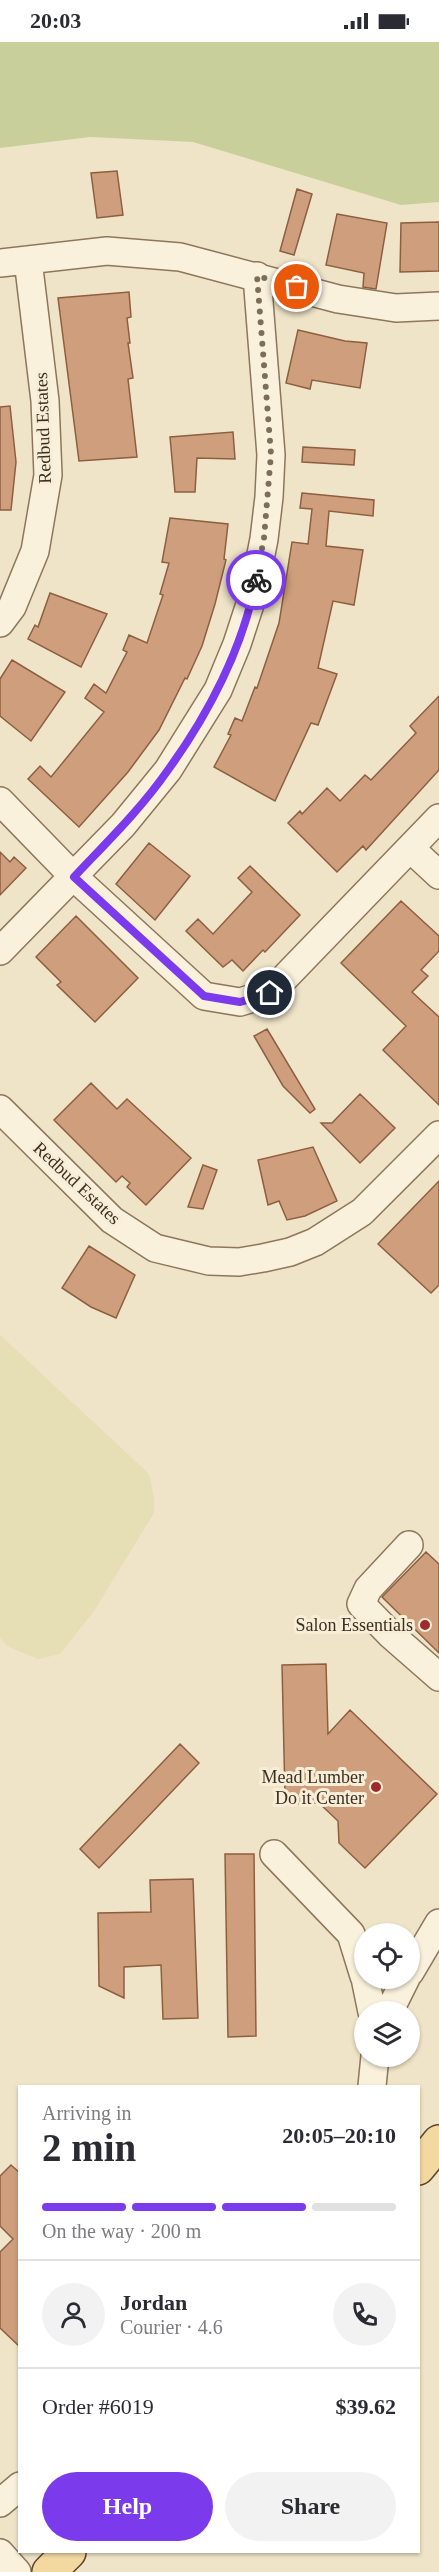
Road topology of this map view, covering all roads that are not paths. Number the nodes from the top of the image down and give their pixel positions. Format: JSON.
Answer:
{"nodes":[{"id":1,"x":28,"y":260,"type":"junction"},
{"id":2,"x":0,"y":263,"type":"edge"},
{"id":3,"x":257,"y":276,"type":"junction"},
{"id":4,"x":439,"y":306,"type":"edge"},
{"id":5,"x":0,"y":623,"type":"edge"},
{"id":6,"x":0,"y":801,"type":"edge"},
{"id":7,"x":439,"y":818,"type":"edge"},
{"id":8,"x":410,"y":848,"type":"junction"},
{"id":9,"x":439,"y":874,"type":"edge"},
{"id":10,"x":74,"y":877,"type":"junction"},
{"id":11,"x":0,"y":951,"type":"edge"},
{"id":12,"x":0,"y":1109,"type":"edge"},
{"id":13,"x":439,"y":1135,"type":"edge"},
{"id":14,"x":409,"y":1545,"type":"dead end"},
{"id":15,"x":439,"y":1677,"type":"edge"},
{"id":16,"x":274,"y":1854,"type":"dead end"},
{"id":17,"x":439,"y":1923,"type":"edge"},
{"id":18,"x":354,"y":1943,"type":"edge"},
{"id":19,"x":420,"y":1955,"type":"edge"},
{"id":20,"x":374,"y":2067,"type":"edge"},
{"id":21,"x":372,"y":2085,"type":"edge"},
{"id":22,"x":439,"y":2142,"type":"edge"},
{"id":23,"x":420,"y":2166,"type":"edge"},
{"id":24,"x":18,"y":2488,"type":"edge"},
{"id":25,"x":0,"y":2503,"type":"edge"},
{"id":26,"x":0,"y":2553,"type":"edge"},
{"id":27,"x":68,"y":2553,"type":"edge"},
{"id":28,"x":18,"y":2572,"type":"edge"},
{"id":29,"x":49,"y":2572,"type":"edge"}],
"edges":[{"from":1,"to":2,"type":"street"},
{"from":1,"to":3,"type":"street"},
{"from":1,"to":5,"type":"street","name":"Redbud Estates"},
{"from":3,"to":4,"type":"street"},
{"from":3,"to":10,"type":"street"},
{"from":6,"to":10,"type":"street"},
{"from":7,"to":8,"type":"street"},
{"from":8,"to":9,"type":"street"},
{"from":8,"to":10,"type":"street"},
{"from":10,"to":11,"type":"street"},
{"from":12,"to":13,"type":"street","name":"Redbud Estates"},
{"from":14,"to":15,"type":"street"},
{"from":16,"to":18,"type":"street"},
{"from":17,"to":19,"type":"street"},
{"from":20,"to":21,"type":"street"},
{"from":22,"to":23,"type":"main road"},
{"from":24,"to":25,"type":"street"},
{"from":26,"to":28,"type":"street"},
{"from":27,"to":29,"type":"main road"}]}
